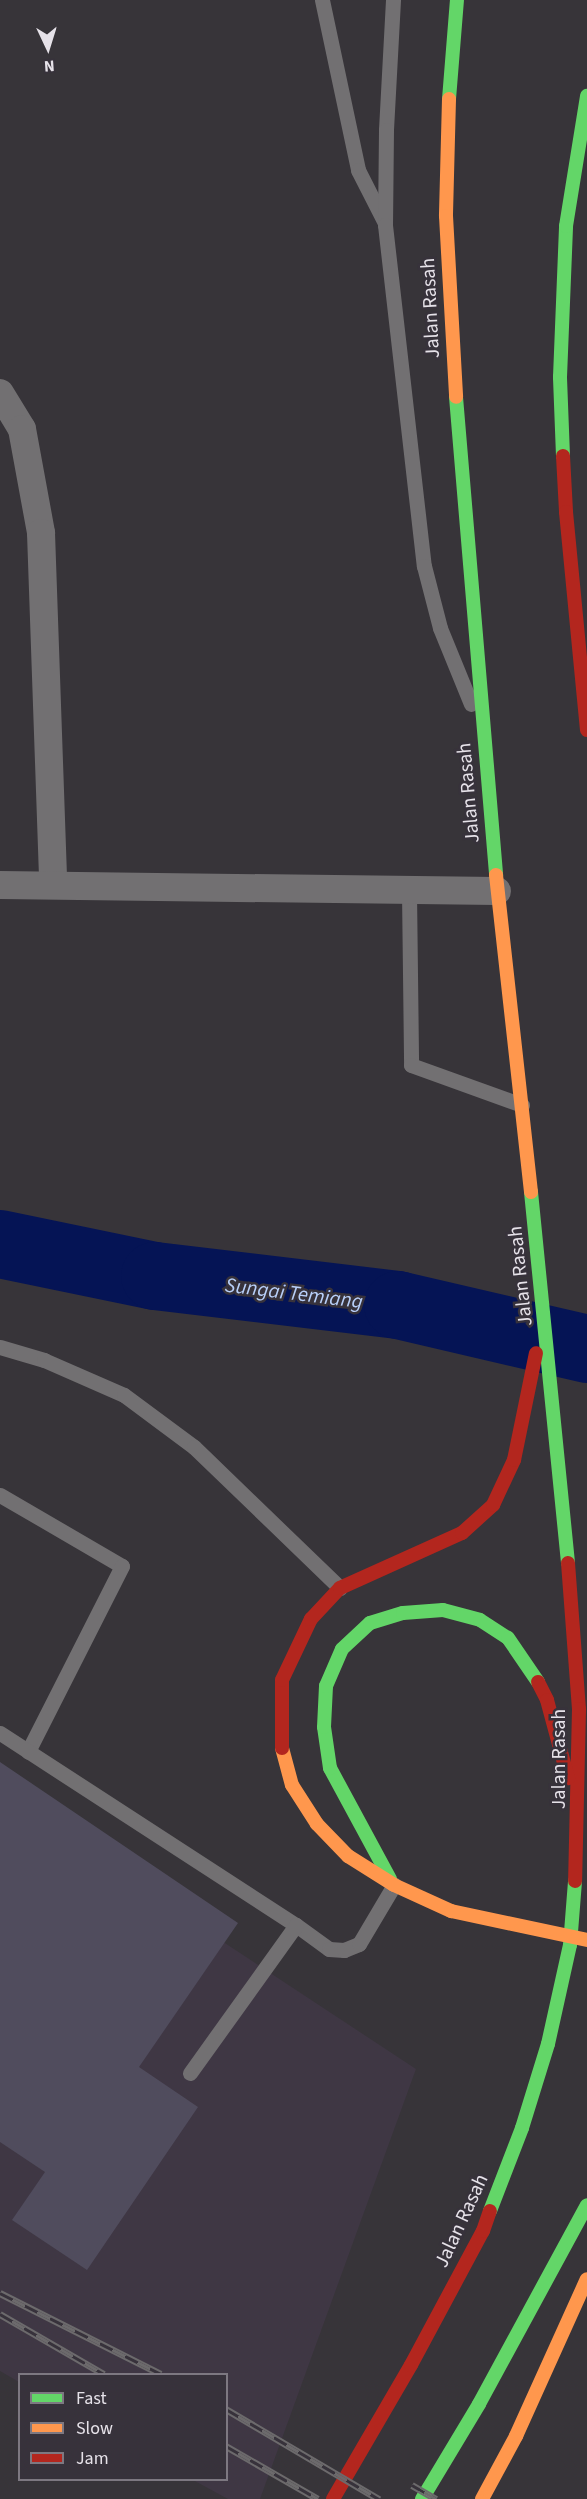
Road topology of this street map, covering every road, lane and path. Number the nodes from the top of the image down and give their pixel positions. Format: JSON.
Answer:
{"nodes":[{"id":1,"x":322,"y":0,"type":"edge"},
{"id":2,"x":393,"y":0,"type":"edge"},
{"id":3,"x":458,"y":0,"type":"edge"},
{"id":4,"x":587,"y":96,"type":"edge"},
{"id":5,"x":385,"y":225,"type":"junction"},
{"id":6,"x":0,"y":393,"type":"edge"},
{"id":7,"x":587,"y":730,"type":"edge"},
{"id":8,"x":484,"y":734,"type":"junction"},
{"id":9,"x":0,"y":885,"type":"edge"},
{"id":10,"x":53,"y":885,"type":"junction"},
{"id":11,"x":497,"y":891,"type":"junction"},
{"id":12,"x":409,"y":892,"type":"junction"},
{"id":13,"x":522,"y":1105,"type":"junction"},
{"id":14,"x":544,"y":1307,"type":"junction"},
{"id":15,"x":0,"y":1347,"type":"edge"},
{"id":16,"x":0,"y":1495,"type":"edge"},
{"id":17,"x":340,"y":1588,"type":"junction"},
{"id":18,"x":0,"y":1733,"type":"edge"},
{"id":19,"x":28,"y":1751,"type":"junction"},
{"id":20,"x":578,"y":1817,"type":"junction"},
{"id":21,"x":394,"y":1885,"type":"junction"},
{"id":22,"x":296,"y":1925,"type":"junction"},
{"id":23,"x":587,"y":1940,"type":"edge"},
{"id":24,"x":190,"y":2073,"type":"dead end"},
{"id":25,"x":587,"y":2205,"type":"edge"},
{"id":26,"x":587,"y":2278,"type":"edge"},
{"id":27,"x":333,"y":2499,"type":"edge"},
{"id":28,"x":422,"y":2499,"type":"edge"},
{"id":29,"x":482,"y":2499,"type":"edge"}],
"edges":[{"from":1,"to":5,"type":"lane"},
{"from":2,"to":5,"type":"lane"},
{"from":3,"to":8,"type":"highway","name":"Jalan Rasah"},
{"from":4,"to":7,"type":"highway"},
{"from":5,"to":8,"type":"lane"},
{"from":6,"to":10,"type":"street"},
{"from":8,"to":11,"type":"highway","name":"Jalan Rasah"},
{"from":9,"to":10,"type":"street"},
{"from":10,"to":12,"type":"street"},
{"from":11,"to":12,"type":"street"},
{"from":11,"to":13,"type":"highway","name":"Jalan Rasah"},
{"from":12,"to":13,"type":"lane"},
{"from":13,"to":14,"type":"highway","name":"Jalan Rasah"},
{"from":14,"to":17,"type":"highway"},
{"from":14,"to":20,"type":"highway","name":"Jalan Rasah"},
{"from":15,"to":17,"type":"lane"},
{"from":16,"to":19,"type":"lane"},
{"from":17,"to":21,"type":"highway"},
{"from":18,"to":19,"type":"lane"},
{"from":19,"to":22,"type":"lane"},
{"from":20,"to":21,"type":"highway"},
{"from":20,"to":27,"type":"highway","name":"Jalan Rasah"},
{"from":21,"to":22,"type":"lane"},
{"from":21,"to":23,"type":"highway"},
{"from":22,"to":24,"type":"lane"},
{"from":25,"to":28,"type":"highway"},
{"from":26,"to":29,"type":"highway"}]}
